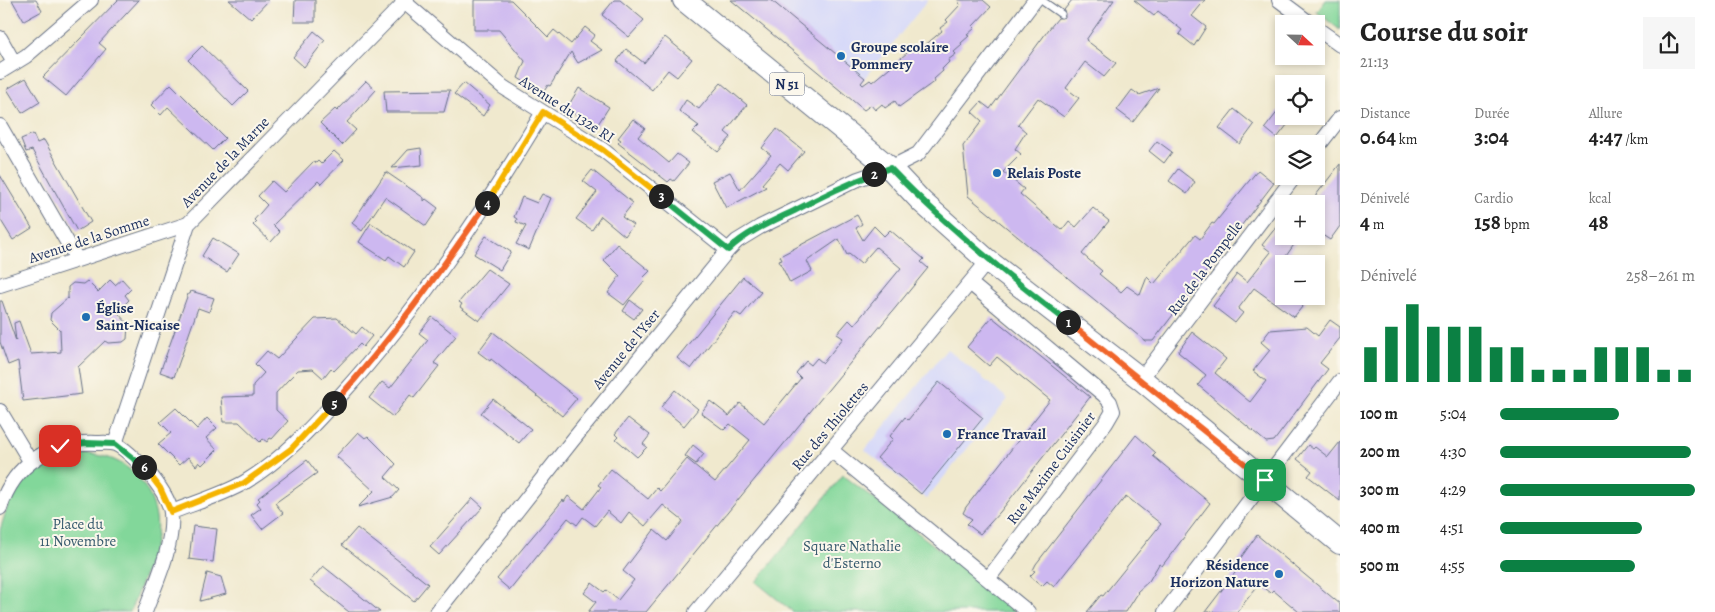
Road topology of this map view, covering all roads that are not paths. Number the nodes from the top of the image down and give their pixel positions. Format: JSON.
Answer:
{"nodes":[{"id":1,"x":91,"y":0,"type":"edge"},
{"id":2,"x":684,"y":0,"type":"edge"},
{"id":3,"x":1035,"y":0,"type":"edge"},
{"id":4,"x":1041,"y":0,"type":"edge"},
{"id":5,"x":1280,"y":0,"type":"edge"},
{"id":6,"x":407,"y":3,"type":"edge"},
{"id":7,"x":1061,"y":14,"type":"dead end"},
{"id":8,"x":1299,"y":15,"type":"edge"},
{"id":9,"x":1325,"y":35,"type":"edge"},
{"id":10,"x":0,"y":38,"type":"edge"},
{"id":11,"x":1340,"y":46,"type":"edge"},
{"id":12,"x":14,"y":63,"type":"junction"},
{"id":13,"x":0,"y":72,"type":"edge"},
{"id":14,"x":543,"y":112,"type":"junction"},
{"id":15,"x":1340,"y":118,"type":"edge"},
{"id":16,"x":0,"y":126,"type":"edge"},
{"id":17,"x":1325,"y":137,"type":"edge"},
{"id":18,"x":890,"y":168,"type":"junction"},
{"id":19,"x":1288,"y":185,"type":"edge"},
{"id":20,"x":188,"y":224,"type":"junction"},
{"id":21,"x":728,"y":250,"type":"junction"},
{"id":22,"x":77,"y":259,"type":"junction"},
{"id":23,"x":988,"y":261,"type":"junction"},
{"id":24,"x":970,"y":283,"type":"junction"},
{"id":25,"x":0,"y":286,"type":"edge"},
{"id":26,"x":1141,"y":378,"type":"junction"},
{"id":27,"x":1340,"y":380,"type":"edge"},
{"id":28,"x":0,"y":411,"type":"edge"},
{"id":29,"x":115,"y":444,"type":"junction"},
{"id":30,"x":831,"y":450,"type":"junction"},
{"id":31,"x":30,"y":461,"type":"junction"},
{"id":32,"x":1265,"y":480,"type":"junction"},
{"id":33,"x":0,"y":508,"type":"edge"},
{"id":34,"x":171,"y":512,"type":"junction"},
{"id":35,"x":1340,"y":543,"type":"edge"},
{"id":36,"x":988,"y":579,"type":"junction"},
{"id":37,"x":145,"y":612,"type":"edge"},
{"id":38,"x":437,"y":612,"type":"edge"},
{"id":39,"x":696,"y":612,"type":"edge"},
{"id":40,"x":1028,"y":612,"type":"edge"},
{"id":41,"x":1165,"y":612,"type":"edge"}],
"edges":[{"from":1,"to":12,"type":"street"},
{"from":2,"to":18,"type":"main road","number":"N 51"},
{"from":3,"to":18,"type":"street","name":"Avenue de l'Yser"},
{"from":4,"to":7,"type":"lane"},
{"from":5,"to":8,"type":"street"},
{"from":6,"to":14,"type":"street","name":"Avenue du 132e RI"},
{"from":6,"to":20,"type":"street","name":"Avenue de la Marne"},
{"from":9,"to":11,"type":"street"},
{"from":10,"to":12,"type":"street"},
{"from":12,"to":13,"type":"street"},
{"from":14,"to":21,"type":"street","name":"Avenue du 132e RI"},
{"from":14,"to":34,"type":"street"},
{"from":15,"to":17,"type":"street"},
{"from":16,"to":22,"type":"street"},
{"from":18,"to":21,"type":"street","name":"Avenue de l'Yser"},
{"from":18,"to":23,"type":"main road","number":"N 51"},
{"from":19,"to":26,"type":"street","name":"Rue de la Pompelle"},
{"from":20,"to":22,"type":"street","name":"Avenue de la Somme"},
{"from":20,"to":29,"type":"street","name":"Avenue de la Marne"},
{"from":21,"to":38,"type":"street","name":"Avenue de l'Yser"},
{"from":22,"to":25,"type":"street","name":"Avenue de la Somme"},
{"from":23,"to":24,"type":"street","name":"Rue des Thiolettes"},
{"from":23,"to":26,"type":"main road","number":"N 51"},
{"from":24,"to":30,"type":"street","name":"Rue des Thiolettes"},
{"from":24,"to":36,"type":"street","name":"Rue Maxime Cuisinier"},
{"from":26,"to":32,"type":"main road","number":"N 51"},
{"from":27,"to":32,"type":"street"},
{"from":28,"to":31,"type":"street"},
{"from":29,"to":31,"type":"street"},
{"from":29,"to":34,"type":"street"},
{"from":30,"to":36,"type":"street"},
{"from":30,"to":39,"type":"street","name":"Rue des Thiolettes"},
{"from":31,"to":33,"type":"street"},
{"from":32,"to":35,"type":"main road","number":"N 51"},
{"from":32,"to":41,"type":"street"},
{"from":34,"to":37,"type":"street"},
{"from":36,"to":40,"type":"street"}]}
